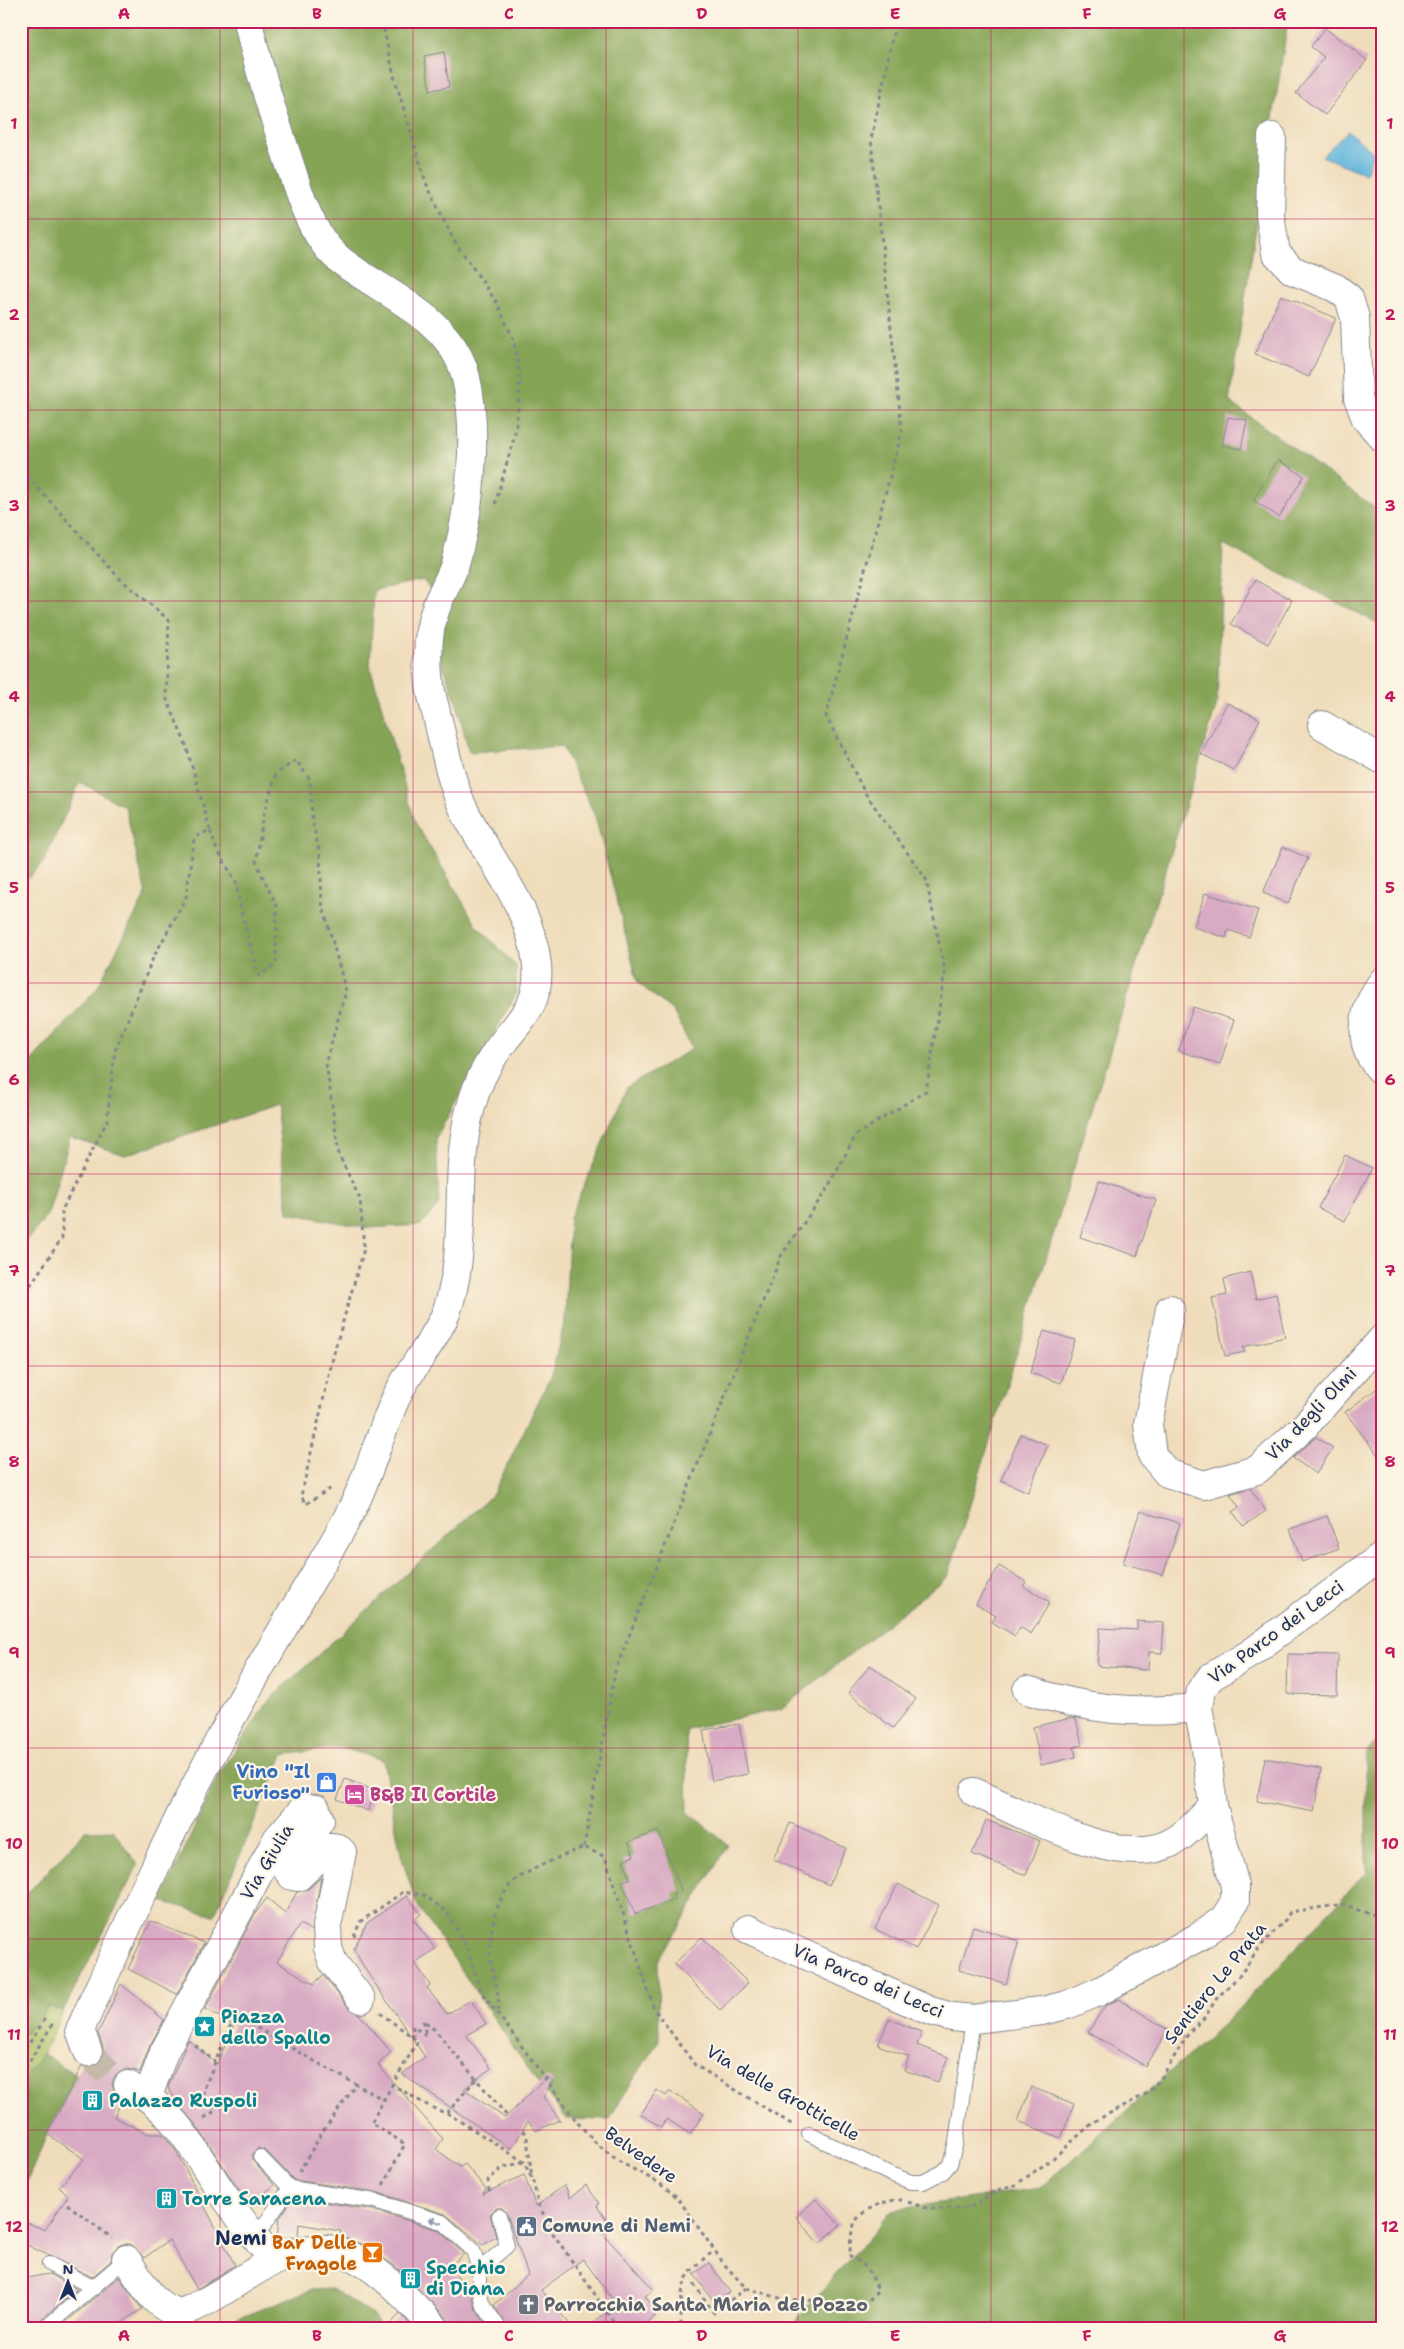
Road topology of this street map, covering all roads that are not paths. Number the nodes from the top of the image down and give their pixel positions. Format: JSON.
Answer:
{"nodes":[{"id":1,"x":248,"y":21,"type":"edge"},
{"id":2,"x":1272,"y":137,"type":"dead end"},
{"id":3,"x":1383,"y":438,"type":"edge"},
{"id":4,"x":1322,"y":725,"type":"dead end"},
{"id":5,"x":1383,"y":760,"type":"edge"},
{"id":6,"x":1383,"y":981,"type":"edge"},
{"id":7,"x":1383,"y":1072,"type":"edge"},
{"id":8,"x":1170,"y":1309,"type":"dead end"},
{"id":9,"x":1383,"y":1338,"type":"edge"},
{"id":10,"x":1383,"y":1554,"type":"edge"},
{"id":11,"x":1027,"y":1690,"type":"dead end"},
{"id":12,"x":1198,"y":1708,"type":"junction"},
{"id":13,"x":974,"y":1792,"type":"dead end"},
{"id":14,"x":1212,"y":1806,"type":"junction"},
{"id":15,"x":748,"y":1929,"type":"dead end"},
{"id":16,"x":361,"y":1999,"type":"dead end"},
{"id":17,"x":973,"y":2019,"type":"junction"},
{"id":18,"x":86,"y":2048,"type":"tunnel mouth"},
{"id":19,"x":809,"y":2134,"type":"road end"},
{"id":20,"x":260,"y":2157,"type":"dead end"},
{"id":21,"x":292,"y":2184,"type":"junction"},
{"id":22,"x":498,"y":2216,"type":"dead end"},
{"id":23,"x":255,"y":2238,"type":"junction"},
{"id":24,"x":126,"y":2258,"type":"joint"},
{"id":25,"x":275,"y":2261,"type":"junction"},
{"id":26,"x":49,"y":2264,"type":"dead end"},
{"id":27,"x":479,"y":2270,"type":"junction"},
{"id":28,"x":94,"y":2288,"type":"junction"},
{"id":29,"x":44,"y":2328,"type":"edge"},
{"id":30,"x":435,"y":2328,"type":"edge"},
{"id":31,"x":499,"y":2328,"type":"edge"}],
"edges":[{"from":1,"to":18,"type":"street"},
{"from":2,"to":3,"type":"street"},
{"from":4,"to":5,"type":"street"},
{"from":6,"to":7,"type":"street"},
{"from":8,"to":9,"type":"street","name":"Via degli Olmi"},
{"from":10,"to":12,"type":"street","name":"Via Parco dei Lecci"},
{"from":11,"to":12,"type":"street"},
{"from":12,"to":14,"type":"street","name":"Via Parco dei Lecci"},
{"from":13,"to":14,"type":"street"},
{"from":14,"to":17,"type":"street","name":"Via Parco dei Lecci"},
{"from":15,"to":17,"type":"street","name":"Via Parco dei Lecci"},
{"from":16,"to":23,"type":"street","name":"Via Giulia"},
{"from":17,"to":19,"type":"lane","name":"Via delle Grotticelle"},
{"from":20,"to":21,"type":"lane"},
{"from":21,"to":23,"type":"lane"},
{"from":27,"to":21,"type":"lane","one_way":true},
{"from":22,"to":27,"type":"lane"},
{"from":23,"to":25,"type":"street"},
{"from":24,"to":25,"type":"street"},
{"from":24,"to":28,"type":"lane"},
{"from":25,"to":30,"type":"street"},
{"from":26,"to":28,"type":"lane"},
{"from":27,"to":31,"type":"lane"},
{"from":28,"to":29,"type":"lane"}]}
